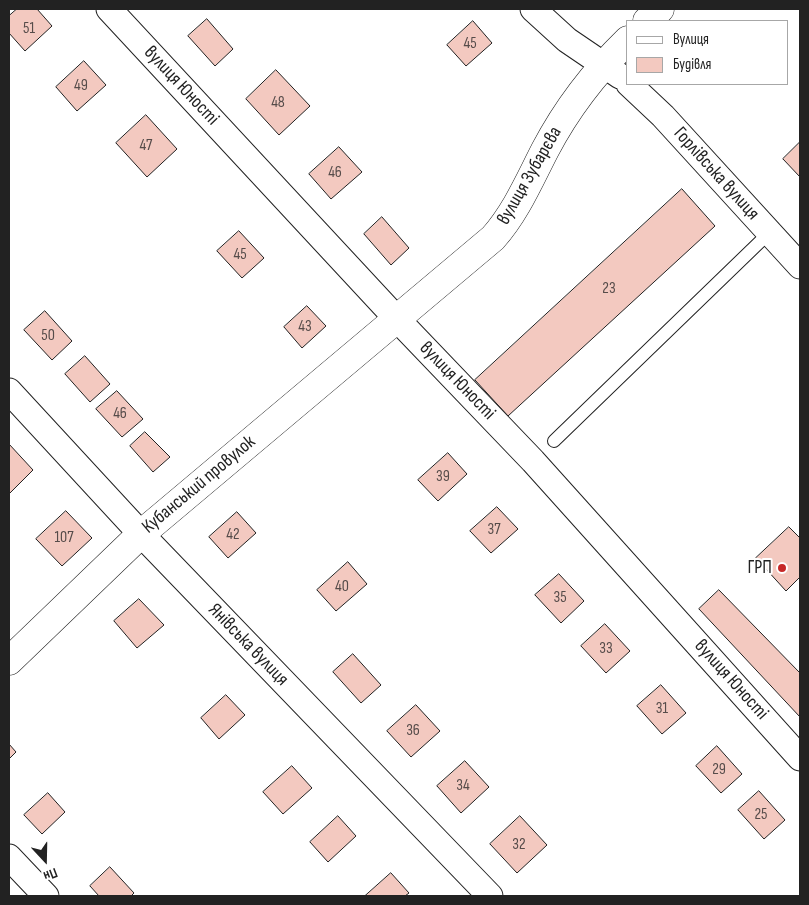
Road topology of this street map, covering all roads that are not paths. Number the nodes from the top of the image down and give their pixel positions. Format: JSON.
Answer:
{"nodes":[{"id":1,"x":109,"y":9,"type":"edge"},
{"id":2,"x":533,"y":9,"type":"edge"},
{"id":3,"x":660,"y":9,"type":"edge"},
{"id":4,"x":649,"y":20,"type":"edge"},
{"id":5,"x":626,"y":42,"type":"edge"},
{"id":6,"x":604,"y":64,"type":"junction"},
{"id":7,"x":626,"y":81,"type":"edge"},
{"id":8,"x":630,"y":85,"type":"edge"},
{"id":9,"x":769,"y":234,"type":"junction"},
{"id":10,"x":800,"y":266,"type":"edge"},
{"id":11,"x":396,"y":318,"type":"junction"},
{"id":12,"x":9,"y":391,"type":"edge"},
{"id":13,"x":554,"y":441,"type":"dead end"},
{"id":14,"x":141,"y":534,"type":"junction"},
{"id":15,"x":9,"y":661,"type":"edge"},
{"id":16,"x":800,"y":758,"type":"edge"},
{"id":17,"x":9,"y":857,"type":"edge"},
{"id":18,"x":46,"y":896,"type":"edge"},
{"id":19,"x":490,"y":896,"type":"edge"}],
"edges":[{"from":1,"to":11,"type":"street","name":"вулиця Юності"},
{"from":2,"to":6,"type":"street","name":"Горлівська вулиця"},
{"from":3,"to":4,"type":"street"},
{"from":5,"to":6,"type":"street","name":"вулиця Зубарєва"},
{"from":6,"to":7,"type":"street","name":"Горлівська вулиця"},
{"from":6,"to":11,"type":"street","name":"вулиця Зубарєва"},
{"from":8,"to":9,"type":"street","name":"Горлівська вулиця"},
{"from":9,"to":10,"type":"street","name":"Горлівська вулиця"},
{"from":9,"to":13,"type":"lane"},
{"from":11,"to":14,"type":"street","name":"Кубанський провулок"},
{"from":11,"to":16,"type":"street","name":"вулиця Юності"},
{"from":12,"to":14,"type":"street","name":"Янівська вулиця"},
{"from":14,"to":15,"type":"street","name":"Кубанський провулок"},
{"from":14,"to":19,"type":"street","name":"Янівська вулиця"},
{"from":17,"to":18,"type":"street"}]}
